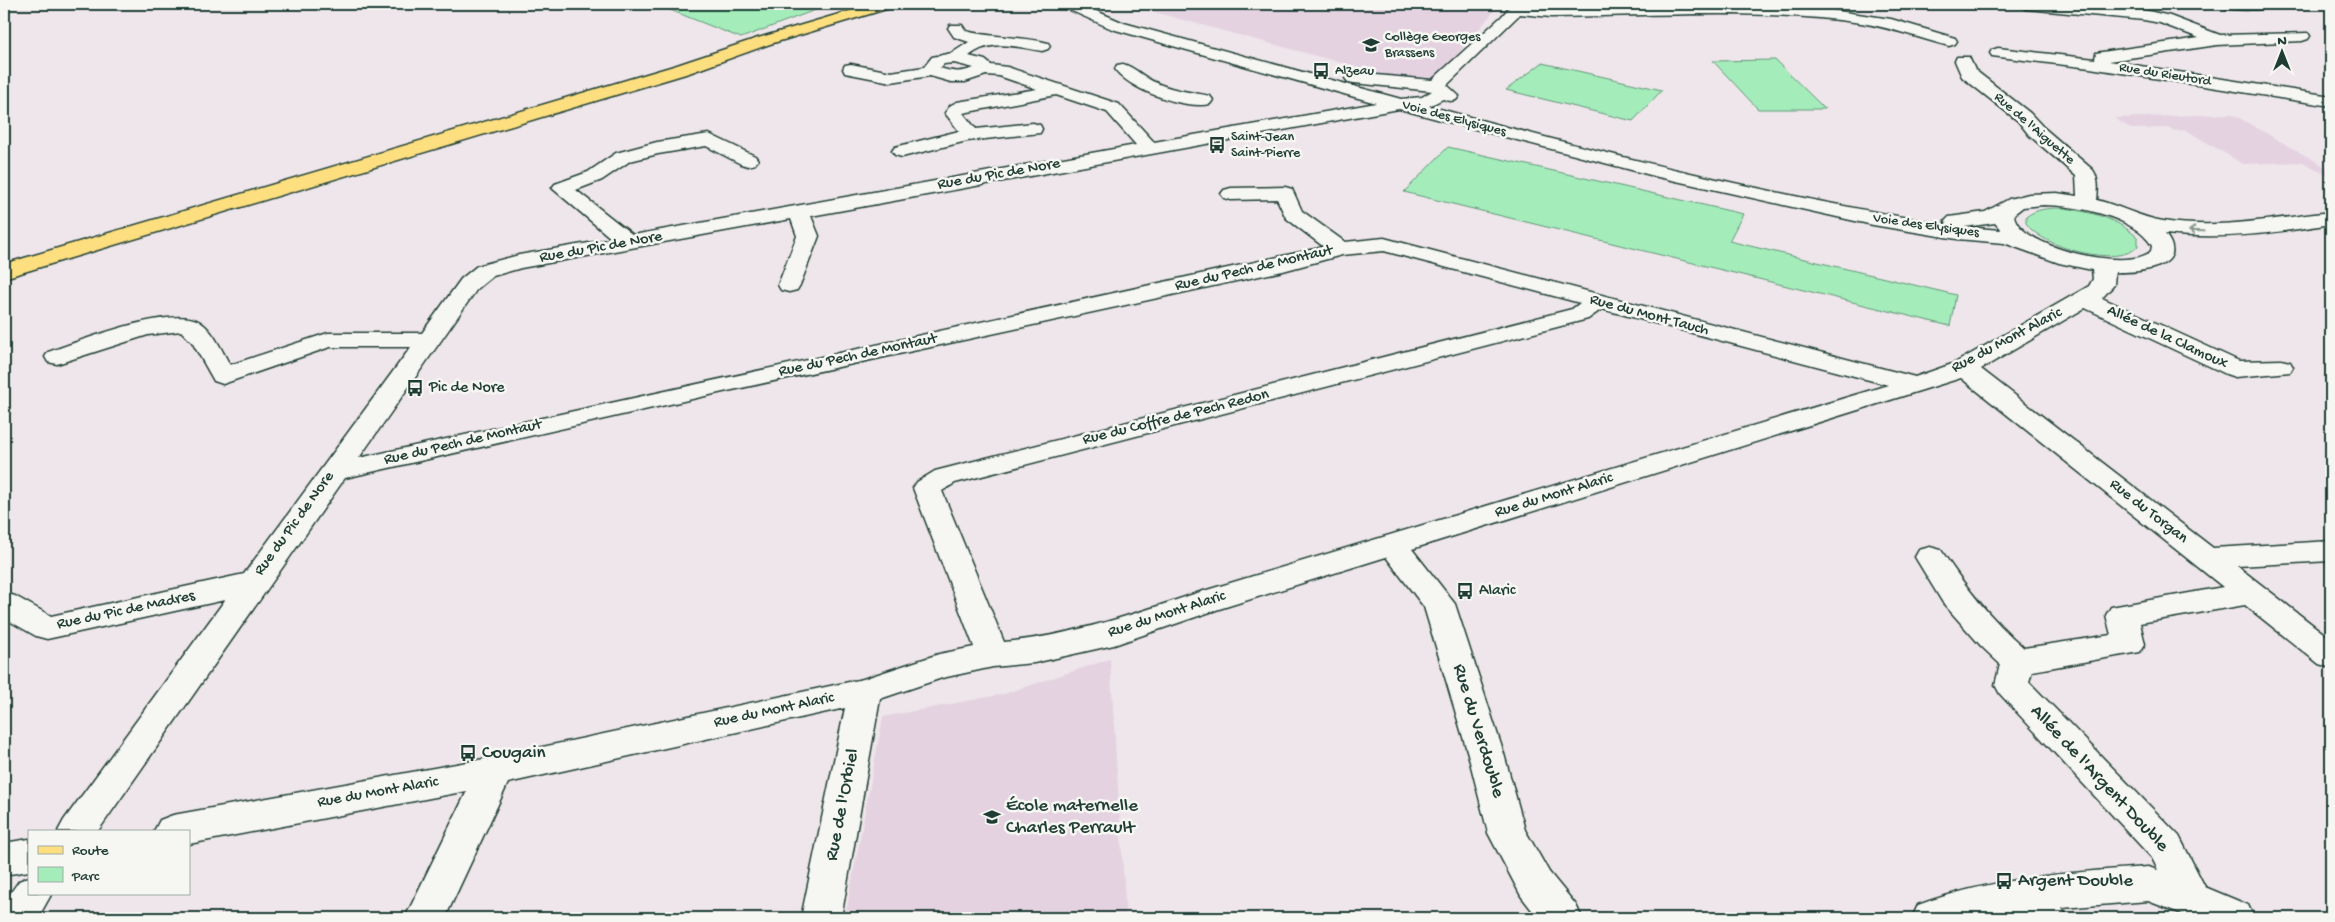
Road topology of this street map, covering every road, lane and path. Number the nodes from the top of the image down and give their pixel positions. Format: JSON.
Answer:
{"nodes":[{"id":1,"x":849,"y":4,"type":"edge"},
{"id":2,"x":888,"y":4,"type":"edge"},
{"id":3,"x":1068,"y":4,"type":"edge"},
{"id":4,"x":1079,"y":4,"type":"edge"},
{"id":5,"x":2025,"y":4,"type":"edge"},
{"id":6,"x":2227,"y":4,"type":"edge"},
{"id":7,"x":2267,"y":4,"type":"edge"},
{"id":8,"x":1518,"y":6,"type":"edge"},
{"id":9,"x":1847,"y":10,"type":"edge"},
{"id":10,"x":1092,"y":14,"type":"junction"},
{"id":11,"x":956,"y":28,"type":"dead end"},
{"id":12,"x":2302,"y":36,"type":"dead end"},
{"id":13,"x":2217,"y":40,"type":"junction"},
{"id":14,"x":764,"y":41,"type":"junction"},
{"id":15,"x":984,"y":42,"type":"junction"},
{"id":16,"x":1042,"y":46,"type":"dead end"},
{"id":17,"x":1982,"y":57,"type":"junction"},
{"id":18,"x":956,"y":58,"type":"junction"},
{"id":19,"x":2090,"y":63,"type":"junction"},
{"id":20,"x":1268,"y":67,"type":"junction"},
{"id":21,"x":851,"y":69,"type":"dead end"},
{"id":22,"x":1123,"y":69,"type":"dead end"},
{"id":23,"x":984,"y":70,"type":"junction"},
{"id":24,"x":931,"y":71,"type":"junction"},
{"id":25,"x":1413,"y":83,"type":"junction"},
{"id":26,"x":1157,"y":88,"type":"junction"},
{"id":27,"x":1439,"y":88,"type":"junction"},
{"id":28,"x":1054,"y":90,"type":"junction"},
{"id":29,"x":1204,"y":100,"type":"dead end"},
{"id":30,"x":2331,"y":100,"type":"edge"},
{"id":31,"x":1399,"y":104,"type":"junction"},
{"id":32,"x":1113,"y":108,"type":"junction"},
{"id":33,"x":1033,"y":129,"type":"dead end"},
{"id":34,"x":972,"y":136,"type":"junction"},
{"id":35,"x":1521,"y":137,"type":"junction"},
{"id":36,"x":1149,"y":148,"type":"junction"},
{"id":37,"x":902,"y":151,"type":"dead end"},
{"id":38,"x":748,"y":160,"type":"dead end"},
{"id":39,"x":1231,"y":194,"type":"dead end"},
{"id":40,"x":2087,"y":204,"type":"junction"},
{"id":41,"x":1821,"y":207,"type":"junction"},
{"id":42,"x":2004,"y":211,"type":"junction"},
{"id":43,"x":799,"y":213,"type":"junction"},
{"id":44,"x":2331,"y":218,"type":"edge"},
{"id":45,"x":2134,"y":220,"type":"junction"},
{"id":46,"x":2331,"y":233,"type":"edge"},
{"id":47,"x":630,"y":243,"type":"junction"},
{"id":48,"x":1384,"y":244,"type":"joint"},
{"id":49,"x":2031,"y":244,"type":"junction"},
{"id":50,"x":1341,"y":249,"type":"junction"},
{"id":51,"x":2162,"y":253,"type":"junction"},
{"id":52,"x":2102,"y":265,"type":"junction"},
{"id":53,"x":4,"y":270,"type":"edge"},
{"id":54,"x":789,"y":285,"type":"dead end"},
{"id":55,"x":2085,"y":299,"type":"junction"},
{"id":56,"x":1597,"y":302,"type":"junction"},
{"id":57,"x":428,"y":340,"type":"junction"},
{"id":58,"x":56,"y":357,"type":"dead end"},
{"id":59,"x":2281,"y":367,"type":"dead end"},
{"id":60,"x":1964,"y":368,"type":"junction"},
{"id":61,"x":1916,"y":385,"type":"junction"},
{"id":62,"x":333,"y":472,"type":"junction"},
{"id":63,"x":1393,"y":545,"type":"junction"},
{"id":64,"x":2331,"y":550,"type":"edge"},
{"id":65,"x":1930,"y":557,"type":"dead end"},
{"id":66,"x":2208,"y":558,"type":"junction"},
{"id":67,"x":253,"y":583,"type":"junction"},
{"id":68,"x":2252,"y":593,"type":"junction"},
{"id":69,"x":4,"y":604,"type":"edge"},
{"id":70,"x":993,"y":655,"type":"junction"},
{"id":71,"x":2331,"y":656,"type":"edge"},
{"id":72,"x":2017,"y":661,"type":"junction"},
{"id":73,"x":865,"y":691,"type":"junction"},
{"id":74,"x":495,"y":771,"type":"junction"},
{"id":75,"x":78,"y":830,"type":"edge"},
{"id":76,"x":178,"y":830,"type":"edge"},
{"id":77,"x":28,"y":856,"type":"edge"},
{"id":78,"x":4,"y":859,"type":"edge"},
{"id":79,"x":32,"y":894,"type":"edge"},
{"id":80,"x":2014,"y":898,"type":"junction"},
{"id":81,"x":2191,"y":899,"type":"junction"},
{"id":82,"x":15,"y":918,"type":"edge"},
{"id":83,"x":426,"y":918,"type":"edge"},
{"id":84,"x":821,"y":918,"type":"edge"},
{"id":85,"x":1562,"y":918,"type":"edge"},
{"id":86,"x":1932,"y":918,"type":"edge"},
{"id":87,"x":2047,"y":918,"type":"edge"},
{"id":88,"x":2234,"y":918,"type":"edge"}],
"edges":[{"from":1,"to":14,"type":"main road"},
{"from":2,"to":14,"type":"main road"},
{"from":3,"to":10,"type":"street","name":"Voie des Elysiques"},
{"from":4,"to":10,"type":"street","name":"Voie des Elysiques"},
{"from":5,"to":13,"type":"street"},
{"from":6,"to":7,"type":"street"},
{"from":8,"to":9,"type":"street"},
{"from":8,"to":27,"type":"street","name":"Rue du Pic de Nore"},
{"from":9,"to":17,"type":"street","name":"Rue du Rieutord"},
{"from":10,"to":20,"type":"street","name":"Voie des Elysiques"},
{"from":11,"to":15,"type":"street"},
{"from":12,"to":13,"type":"street"},
{"from":13,"to":19,"type":"street"},
{"from":14,"to":53,"type":"main road"},
{"from":15,"to":16,"type":"street"},
{"from":15,"to":18,"type":"street"},
{"from":17,"to":19,"type":"street","name":"Rue du Rieutord"},
{"from":17,"to":40,"type":"street","name":"Rue de l'Aiguette"},
{"from":18,"to":23,"type":"street"},
{"from":18,"to":24,"type":"street"},
{"from":19,"to":30,"type":"street","name":"Rue du Rieutord"},
{"from":20,"to":25,"type":"street"},
{"from":20,"to":31,"type":"street","name":"Voie des Elysiques"},
{"from":21,"to":24,"type":"street"},
{"from":22,"to":26,"type":"street"},
{"from":23,"to":24,"type":"street"},
{"from":23,"to":28,"type":"street"},
{"from":25,"to":27,"type":"street"},
{"from":25,"to":31,"type":"street"},
{"from":26,"to":29,"type":"street"},
{"from":26,"to":32,"type":"street"},
{"from":27,"to":31,"type":"street","name":"Rue du Pic de Nore"},
{"from":27,"to":35,"type":"street"},
{"from":28,"to":32,"type":"street"},
{"from":28,"to":34,"type":"street"},
{"from":31,"to":35,"type":"street","name":"Voie des Elysiques"},
{"from":31,"to":36,"type":"street","name":"Rue du Pic de Nore"},
{"from":32,"to":36,"type":"street"},
{"from":33,"to":34,"type":"street"},
{"from":34,"to":37,"type":"street"},
{"from":35,"to":41,"type":"street","name":"Voie des Elysiques"},
{"from":36,"to":43,"type":"street","name":"Rue du Pic de Nore"},
{"from":38,"to":47,"type":"street"},
{"from":39,"to":50,"type":"street"},
{"from":40,"to":42,"type":"street","name":"Voie des Elysiques"},
{"from":40,"to":45,"type":"street","name":"Voie des Elysiques"},
{"from":41,"to":42,"type":"street","name":"Voie des Elysiques"},
{"from":41,"to":49,"type":"street","name":"Voie des Elysiques"},
{"from":42,"to":49,"type":"street"},
{"from":43,"to":47,"type":"street","name":"Rue du Pic de Nore"},
{"from":43,"to":54,"type":"street"},
{"from":44,"to":45,"type":"street","one_way":true},
{"from":45,"to":51,"type":"street"},
{"from":46,"to":51,"type":"street"},
{"from":47,"to":57,"type":"street","name":"Rue du Pic de Nore"},
{"from":48,"to":50,"type":"street","name":"Rue du Pech de Montaut"},
{"from":48,"to":56,"type":"street","name":"Rue du Mont Tauch"},
{"from":49,"to":52,"type":"street"},
{"from":50,"to":62,"type":"street","name":"Rue du Pech de Montaut"},
{"from":51,"to":52,"type":"street"},
{"from":52,"to":55,"type":"street","name":"Rue du Mont Alaric"},
{"from":55,"to":59,"type":"street","name":"Allée de la Clamoux"},
{"from":55,"to":60,"type":"street","name":"Rue du Mont Alaric"},
{"from":56,"to":61,"type":"street","name":"Rue du Mont Tauch"},
{"from":56,"to":70,"type":"street","name":"Rue du Coffre de Pech Redon"},
{"from":57,"to":58,"type":"street"},
{"from":57,"to":62,"type":"street","name":"Rue du Pic de Nore"},
{"from":60,"to":61,"type":"street","name":"Rue du Mont Alaric"},
{"from":60,"to":66,"type":"street","name":"Rue du Torgan"},
{"from":61,"to":63,"type":"street","name":"Rue du Mont Alaric"},
{"from":62,"to":67,"type":"street","name":"Rue du Pic de Nore"},
{"from":63,"to":70,"type":"street","name":"Rue du Mont Alaric"},
{"from":63,"to":85,"type":"street","name":"Rue du Verdouble"},
{"from":64,"to":66,"type":"street"},
{"from":65,"to":72,"type":"street"},
{"from":66,"to":68,"type":"street","name":"Rue du Torgan"},
{"from":67,"to":69,"type":"street","name":"Rue du Pic de Madres"},
{"from":67,"to":75,"type":"street","name":"Rue du Pic de Nore"},
{"from":68,"to":71,"type":"street","name":"Rue du Torgan"},
{"from":68,"to":72,"type":"street"},
{"from":70,"to":73,"type":"street","name":"Rue du Mont Alaric"},
{"from":72,"to":81,"type":"street","name":"Allée de l'Argent Double"},
{"from":73,"to":74,"type":"street","name":"Rue du Mont Alaric"},
{"from":73,"to":84,"type":"street","name":"Rue de l'Orbiel"},
{"from":74,"to":76,"type":"street","name":"Rue du Mont Alaric"},
{"from":74,"to":83,"type":"street"},
{"from":77,"to":78,"type":"street"},
{"from":79,"to":82,"type":"street"},
{"from":80,"to":81,"type":"street"},
{"from":80,"to":86,"type":"street"},
{"from":80,"to":87,"type":"street"},
{"from":81,"to":88,"type":"street"}]}
